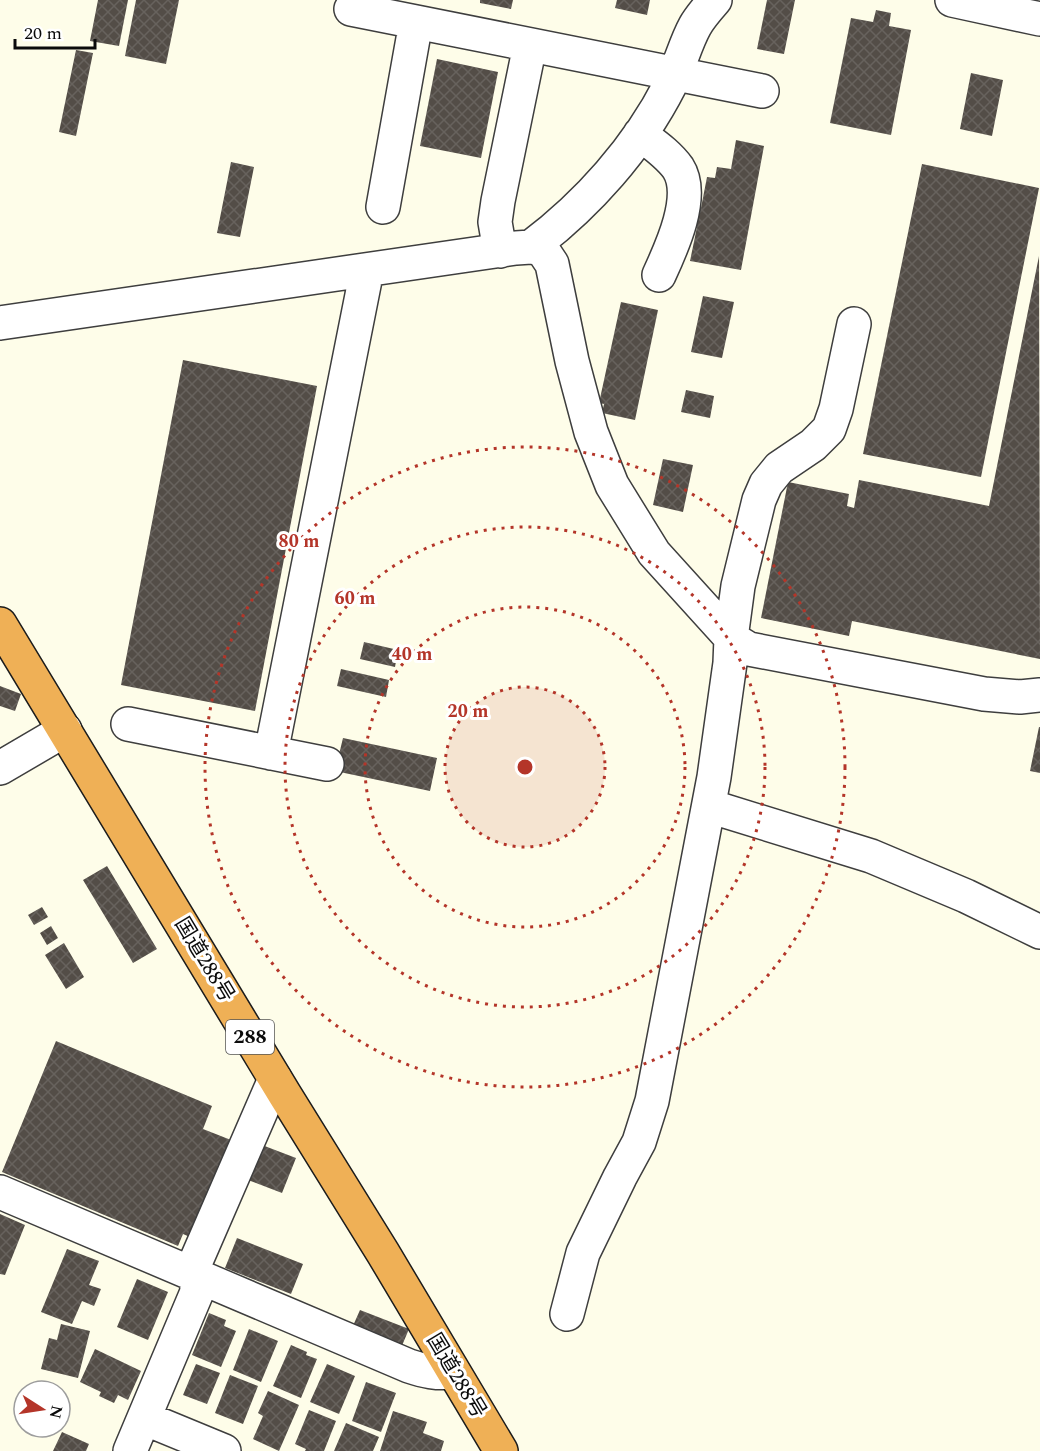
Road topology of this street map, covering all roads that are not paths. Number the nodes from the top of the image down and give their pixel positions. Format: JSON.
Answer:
{"nodes":[{"id":1,"x":715,"y":0,"type":"edge"},
{"id":2,"x":952,"y":0,"type":"edge"},
{"id":3,"x":351,"y":9,"type":"dead end"},
{"id":4,"x":1031,"y":11,"type":"edge"},
{"id":5,"x":416,"y":22,"type":"junction"},
{"id":6,"x":530,"y":45,"type":"junction"},
{"id":7,"x":675,"y":73,"type":"junction"},
{"id":8,"x":762,"y":91,"type":"dead end"},
{"id":9,"x":640,"y":134,"type":"junction"},
{"id":10,"x":383,"y":207,"type":"dead end"},
{"id":11,"x":515,"y":249,"type":"junction"},
{"id":12,"x":367,"y":270,"type":"junction"},
{"id":13,"x":658,"y":275,"type":"dead end"},
{"id":14,"x":0,"y":323,"type":"edge"},
{"id":15,"x":854,"y":324,"type":"dead end"},
{"id":16,"x":0,"y":624,"type":"edge"},
{"id":17,"x":731,"y":638,"type":"junction"},
{"id":18,"x":1040,"y":695,"type":"edge"},
{"id":19,"x":128,"y":724,"type":"dead end"},
{"id":20,"x":65,"y":730,"type":"junction"},
{"id":21,"x":271,"y":753,"type":"junction"},
{"id":22,"x":327,"y":764,"type":"dead end"},
{"id":23,"x":0,"y":768,"type":"edge"},
{"id":24,"x":709,"y":806,"type":"junction"},
{"id":25,"x":1040,"y":932,"type":"edge"},
{"id":26,"x":275,"y":1079,"type":"junction"},
{"id":27,"x":0,"y":1192,"type":"edge"},
{"id":28,"x":198,"y":1276,"type":"junction"},
{"id":29,"x":567,"y":1314,"type":"dead end"},
{"id":30,"x":453,"y":1372,"type":"junction"},
{"id":31,"x":144,"y":1418,"type":"junction"},
{"id":32,"x":130,"y":1451,"type":"edge"},
{"id":33,"x":224,"y":1451,"type":"edge"},
{"id":34,"x":501,"y":1451,"type":"edge"}],
"edges":[{"from":1,"to":7,"type":"street"},
{"from":2,"to":4,"type":"street"},
{"from":3,"to":5,"type":"street"},
{"from":5,"to":6,"type":"street"},
{"from":5,"to":10,"type":"street"},
{"from":6,"to":7,"type":"street"},
{"from":6,"to":11,"type":"street"},
{"from":7,"to":8,"type":"street"},
{"from":7,"to":9,"type":"street"},
{"from":9,"to":11,"type":"street"},
{"from":9,"to":13,"type":"street"},
{"from":11,"to":12,"type":"street"},
{"from":11,"to":17,"type":"street"},
{"from":12,"to":14,"type":"street"},
{"from":12,"to":21,"type":"street"},
{"from":15,"to":17,"type":"street"},
{"from":16,"to":20,"type":"highway","name":"国道288号","number":"288"},
{"from":17,"to":18,"type":"street"},
{"from":17,"to":24,"type":"street"},
{"from":19,"to":21,"type":"street"},
{"from":20,"to":23,"type":"street"},
{"from":20,"to":26,"type":"highway","name":"国道288号","number":"288"},
{"from":21,"to":22,"type":"street"},
{"from":24,"to":25,"type":"street"},
{"from":24,"to":29,"type":"street"},
{"from":26,"to":28,"type":"street"},
{"from":26,"to":30,"type":"highway","name":"国道288号","number":"288"},
{"from":27,"to":28,"type":"street"},
{"from":28,"to":30,"type":"street"},
{"from":28,"to":31,"type":"street"},
{"from":30,"to":34,"type":"highway","name":"国道288号","number":"288"},
{"from":31,"to":32,"type":"street"},
{"from":31,"to":33,"type":"street"}]}
